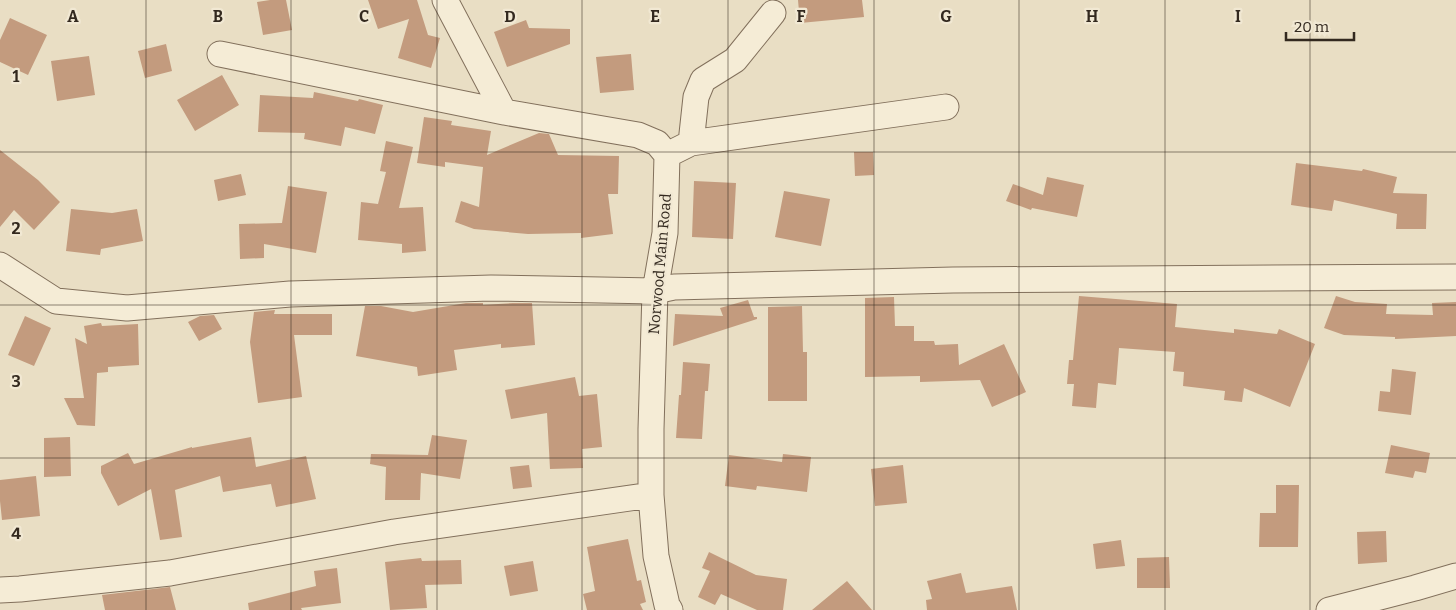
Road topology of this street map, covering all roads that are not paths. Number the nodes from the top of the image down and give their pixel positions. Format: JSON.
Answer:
{"nodes":[{"id":1,"x":445,"y":0,"type":"edge"},
{"id":2,"x":773,"y":13,"type":"dead end"},
{"id":3,"x":220,"y":54,"type":"dead end"},
{"id":4,"x":946,"y":108,"type":"dead end"},
{"id":5,"x":504,"y":112,"type":"junction"},
{"id":6,"x":691,"y":143,"type":"junction"},
{"id":7,"x":667,"y":155,"type":"junction"},
{"id":8,"x":0,"y":265,"type":"edge"},
{"id":9,"x":1456,"y":276,"type":"edge"},
{"id":10,"x":655,"y":292,"type":"junction"},
{"id":11,"x":651,"y":495,"type":"junction"},
{"id":12,"x":1456,"y":576,"type":"edge"},
{"id":13,"x":0,"y":590,"type":"edge"},
{"id":14,"x":670,"y":610,"type":"edge"},
{"id":15,"x":1328,"y":610,"type":"edge"}],
"edges":[{"from":1,"to":5,"type":"street"},
{"from":2,"to":6,"type":"street"},
{"from":3,"to":5,"type":"street"},
{"from":4,"to":6,"type":"street"},
{"from":5,"to":7,"type":"street"},
{"from":6,"to":7,"type":"street"},
{"from":7,"to":10,"type":"street","name":"Norwood Main Road"},
{"from":8,"to":10,"type":"street"},
{"from":9,"to":10,"type":"street"},
{"from":10,"to":11,"type":"street","name":"Norwood Main Road"},
{"from":11,"to":13,"type":"street"},
{"from":11,"to":14,"type":"street","name":"Norwood Main Road"},
{"from":12,"to":15,"type":"street"}]}
